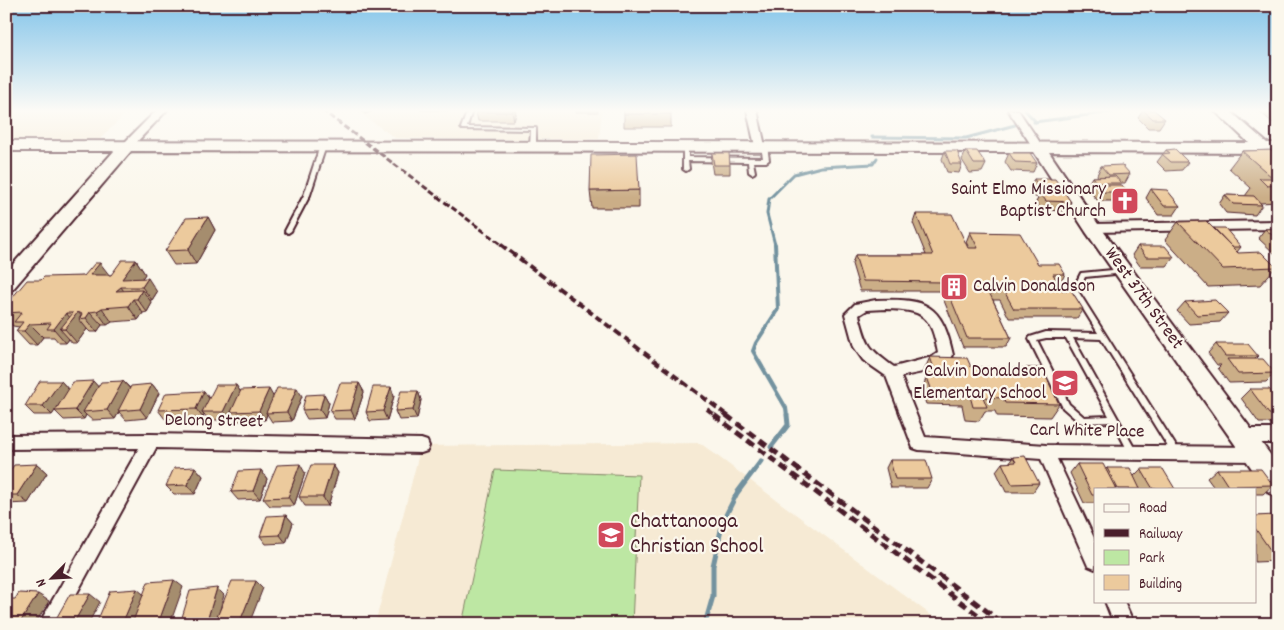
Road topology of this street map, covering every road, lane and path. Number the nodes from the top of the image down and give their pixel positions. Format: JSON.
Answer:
{"nodes":[{"id":1,"x":131,"y":139,"type":"edge"},
{"id":2,"x":533,"y":139,"type":"edge"},
{"id":3,"x":760,"y":139,"type":"edge"},
{"id":4,"x":1033,"y":139,"type":"edge"},
{"id":5,"x":1259,"y":139,"type":"edge"},
{"id":6,"x":6,"y":146,"type":"edge"},
{"id":7,"x":124,"y":146,"type":"junction"},
{"id":8,"x":323,"y":146,"type":"junction"},
{"id":9,"x":533,"y":146,"type":"junction"},
{"id":10,"x":762,"y":146,"type":"junction"},
{"id":11,"x":1038,"y":147,"type":"junction"},
{"id":12,"x":1270,"y":148,"type":"edge"},
{"id":13,"x":685,"y":153,"type":"junction"},
{"id":14,"x":750,"y":160,"type":"junction"},
{"id":15,"x":1278,"y":161,"type":"edge"},
{"id":16,"x":686,"y":169,"type":"dead end"},
{"id":17,"x":752,"y":172,"type":"dead end"},
{"id":18,"x":1278,"y":225,"type":"edge"},
{"id":19,"x":1092,"y":228,"type":"junction"},
{"id":20,"x":288,"y":231,"type":"dead end"},
{"id":21,"x":1124,"y":271,"type":"junction"},
{"id":22,"x":6,"y":284,"type":"edge"},
{"id":23,"x":1068,"y":336,"type":"junction"},
{"id":24,"x":1102,"y":336,"type":"junction"},
{"id":25,"x":892,"y":373,"type":"junction"},
{"id":26,"x":1115,"y":419,"type":"junction"},
{"id":27,"x":1243,"y":436,"type":"junction"},
{"id":28,"x":1278,"y":436,"type":"edge"},
{"id":29,"x":151,"y":441,"type":"junction"},
{"id":30,"x":6,"y":442,"type":"edge"},
{"id":31,"x":421,"y":446,"type":"dead end"},
{"id":32,"x":1046,"y":452,"type":"junction"},
{"id":33,"x":1133,"y":453,"type":"junction"},
{"id":34,"x":1176,"y":453,"type":"junction"},
{"id":35,"x":1256,"y":454,"type":"junction"},
{"id":36,"x":1278,"y":485,"type":"edge"},
{"id":37,"x":1094,"y":558,"type":"edge"},
{"id":38,"x":1114,"y":602,"type":"edge"},
{"id":39,"x":49,"y":624,"type":"edge"},
{"id":40,"x":1124,"y":624,"type":"edge"}],
"edges":[{"from":1,"to":7,"type":"street"},
{"from":2,"to":9,"type":"lane"},
{"from":3,"to":10,"type":"street"},
{"from":4,"to":11,"type":"street","name":"West 37th Street"},
{"from":5,"to":12,"type":"main road"},
{"from":6,"to":7,"type":"main road"},
{"from":7,"to":8,"type":"main road"},
{"from":7,"to":22,"type":"main road"},
{"from":8,"to":9,"type":"main road"},
{"from":8,"to":20,"type":"lane"},
{"from":9,"to":13,"type":"main road"},
{"from":10,"to":11,"type":"main road"},
{"from":10,"to":13,"type":"main road"},
{"from":10,"to":14,"type":"lane"},
{"from":11,"to":12,"type":"main road"},
{"from":11,"to":19,"type":"main road","name":"West 37th Street"},
{"from":12,"to":15,"type":"street"},
{"from":13,"to":14,"type":"lane"},
{"from":13,"to":16,"type":"lane"},
{"from":14,"to":17,"type":"lane"},
{"from":18,"to":19,"type":"street"},
{"from":19,"to":21,"type":"main road","name":"West 37th Street"},
{"from":21,"to":24,"type":"lane"},
{"from":21,"to":27,"type":"main road","name":"West 37th Street"},
{"from":23,"to":24,"type":"lane"},
{"from":23,"to":26,"type":"lane"},
{"from":23,"to":26,"type":"lane"},
{"from":24,"to":34,"type":"lane"},
{"from":25,"to":25,"type":"street"},
{"from":25,"to":32,"type":"street","name":"Carl White Place"},
{"from":26,"to":33,"type":"lane"},
{"from":27,"to":28,"type":"street"},
{"from":27,"to":35,"type":"main road","name":"West 37th Street"},
{"from":29,"to":30,"type":"street","name":"Delong Street"},
{"from":29,"to":31,"type":"street","name":"Delong Street"},
{"from":29,"to":39,"type":"street"},
{"from":32,"to":33,"type":"street","name":"Carl White Place"},
{"from":32,"to":37,"type":"street"},
{"from":33,"to":34,"type":"street","name":"Carl White Place"},
{"from":34,"to":35,"type":"street","name":"Carl White Place"},
{"from":35,"to":36,"type":"main road","name":"West 37th Street"},
{"from":38,"to":40,"type":"street"}]}
